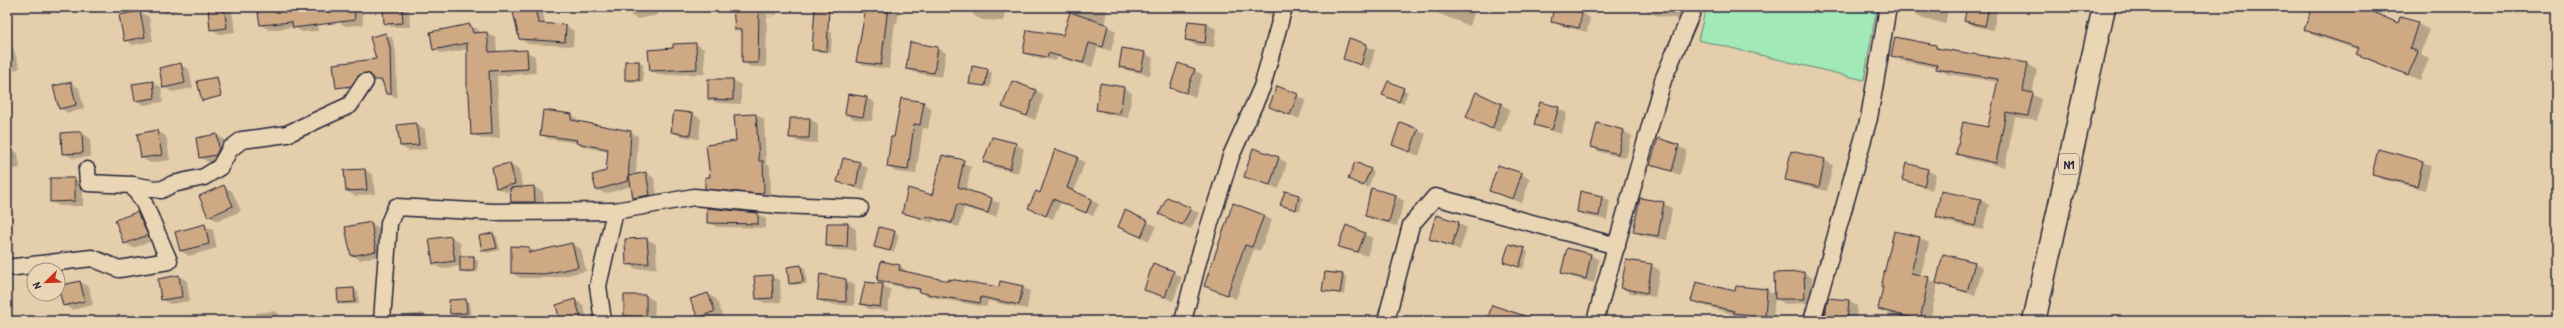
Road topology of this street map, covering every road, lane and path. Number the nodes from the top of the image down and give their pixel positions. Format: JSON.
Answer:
{"nodes":[{"id":1,"x":1284,"y":7,"type":"edge"},
{"id":2,"x":1694,"y":7,"type":"edge"},
{"id":3,"x":1888,"y":7,"type":"edge"},
{"id":4,"x":2104,"y":7,"type":"edge"},
{"id":5,"x":365,"y":82,"type":"dead end"},
{"id":6,"x":87,"y":170,"type":"dead end"},
{"id":7,"x":132,"y":185,"type":"junction"},
{"id":8,"x":860,"y":208,"type":"dead end"},
{"id":9,"x":615,"y":211,"type":"junction"},
{"id":10,"x":1617,"y":246,"type":"junction"},
{"id":11,"x":7,"y":268,"type":"edge"},
{"id":12,"x":382,"y":321,"type":"edge"},
{"id":13,"x":602,"y":321,"type":"edge"},
{"id":14,"x":1183,"y":321,"type":"edge"},
{"id":15,"x":1386,"y":321,"type":"edge"},
{"id":16,"x":1595,"y":321,"type":"edge"},
{"id":17,"x":1812,"y":321,"type":"edge"},
{"id":18,"x":2034,"y":321,"type":"edge"}],
"edges":[{"from":1,"to":14,"type":"street"},
{"from":2,"to":10,"type":"street"},
{"from":3,"to":17,"type":"street"},
{"from":4,"to":18,"type":"highway","number":"N1"},
{"from":5,"to":7,"type":"street"},
{"from":6,"to":7,"type":"street"},
{"from":7,"to":11,"type":"street"},
{"from":8,"to":9,"type":"street"},
{"from":9,"to":12,"type":"street"},
{"from":9,"to":13,"type":"street"},
{"from":10,"to":15,"type":"street"},
{"from":10,"to":16,"type":"street"}]}
